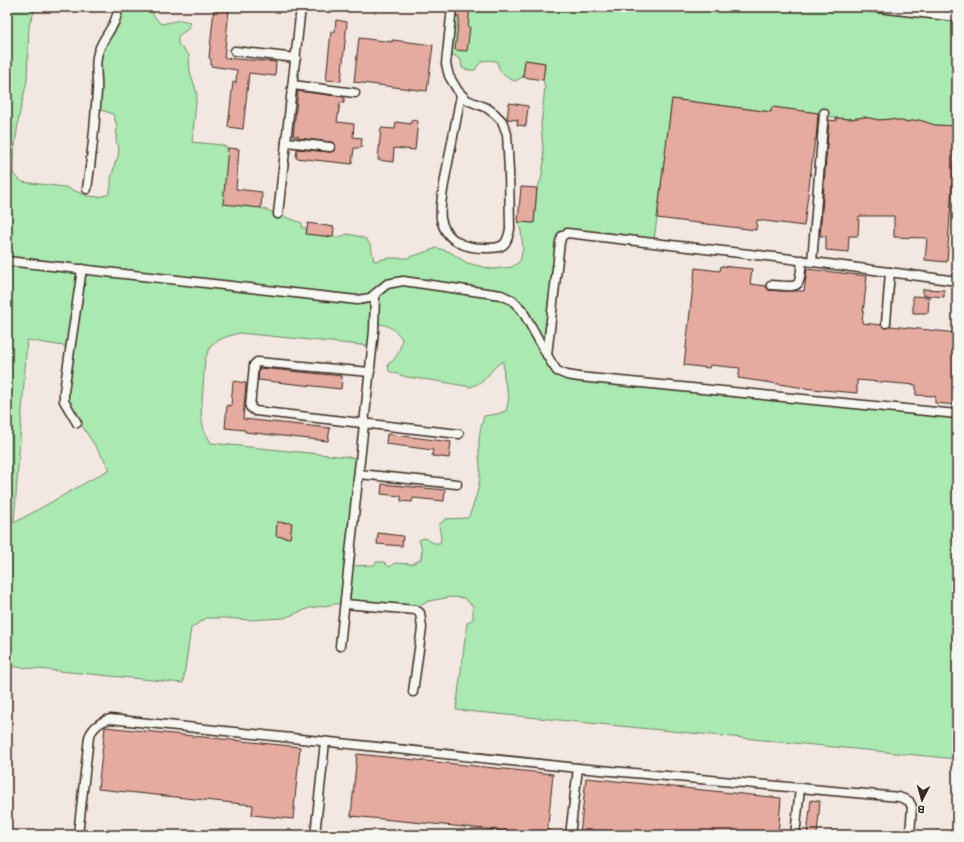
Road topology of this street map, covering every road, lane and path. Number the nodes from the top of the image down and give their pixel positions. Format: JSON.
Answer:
{"nodes":[{"id":1,"x":118,"y":7,"type":"edge"},
{"id":2,"x":301,"y":7,"type":"edge"},
{"id":3,"x":452,"y":7,"type":"edge"},
{"id":4,"x":870,"y":7,"type":"edge"},
{"id":5,"x":957,"y":17,"type":"edge"},
{"id":6,"x":235,"y":51,"type":"dead end"},
{"id":7,"x":296,"y":58,"type":"junction"},
{"id":8,"x":293,"y":85,"type":"junction"},
{"id":9,"x":355,"y":93,"type":"dead end"},
{"id":10,"x":461,"y":95,"type":"junction"},
{"id":11,"x":824,"y":113,"type":"dead end"},
{"id":12,"x":286,"y":142,"type":"junction"},
{"id":13,"x":330,"y":147,"type":"dead end"},
{"id":14,"x":87,"y":189,"type":"dead end"},
{"id":15,"x":278,"y":214,"type":"dead end"},
{"id":16,"x":802,"y":260,"type":"junction"},
{"id":17,"x":7,"y":261,"type":"edge"},
{"id":18,"x":812,"y":262,"type":"junction"},
{"id":19,"x":82,"y":269,"type":"junction"},
{"id":20,"x":890,"y":272,"type":"junction"},
{"id":21,"x":957,"y":282,"type":"edge"},
{"id":22,"x":771,"y":285,"type":"dead end"},
{"id":23,"x":375,"y":294,"type":"junction"},
{"id":24,"x":886,"y":323,"type":"dead end"},
{"id":25,"x":547,"y":355,"type":"junction"},
{"id":26,"x":370,"y":372,"type":"junction"},
{"id":27,"x":957,"y":414,"type":"edge"},
{"id":28,"x":77,"y":423,"type":"dead end"},
{"id":29,"x":364,"y":424,"type":"junction"},
{"id":30,"x":459,"y":434,"type":"dead end"},
{"id":31,"x":359,"y":474,"type":"junction"},
{"id":32,"x":457,"y":484,"type":"dead end"},
{"id":33,"x":345,"y":604,"type":"junction"},
{"id":34,"x":340,"y":646,"type":"dead end"},
{"id":35,"x":413,"y":692,"type":"dead end"},
{"id":36,"x":325,"y":742,"type":"junction"},
{"id":37,"x":578,"y":768,"type":"junction"},
{"id":38,"x":800,"y":788,"type":"junction"},
{"id":39,"x":78,"y":835,"type":"edge"},
{"id":40,"x":314,"y":835,"type":"edge"},
{"id":41,"x":570,"y":835,"type":"edge"},
{"id":42,"x":795,"y":835,"type":"edge"},
{"id":43,"x":910,"y":835,"type":"edge"}],
"edges":[{"from":1,"to":14,"type":"street"},
{"from":2,"to":7,"type":"street"},
{"from":3,"to":10,"type":"street"},
{"from":4,"to":5,"type":"street"},
{"from":6,"to":7,"type":"street"},
{"from":7,"to":8,"type":"street"},
{"from":8,"to":9,"type":"street"},
{"from":8,"to":12,"type":"street"},
{"from":10,"to":10,"type":"street"},
{"from":11,"to":18,"type":"street"},
{"from":12,"to":13,"type":"street"},
{"from":12,"to":15,"type":"street"},
{"from":16,"to":18,"type":"street"},
{"from":16,"to":22,"type":"street"},
{"from":16,"to":25,"type":"street"},
{"from":17,"to":19,"type":"street"},
{"from":18,"to":20,"type":"street"},
{"from":19,"to":23,"type":"street"},
{"from":19,"to":28,"type":"street"},
{"from":20,"to":21,"type":"street"},
{"from":20,"to":24,"type":"street"},
{"from":23,"to":25,"type":"street"},
{"from":23,"to":26,"type":"street"},
{"from":25,"to":27,"type":"street"},
{"from":26,"to":29,"type":"street"},
{"from":26,"to":29,"type":"street"},
{"from":29,"to":30,"type":"street"},
{"from":29,"to":31,"type":"street"},
{"from":31,"to":32,"type":"street"},
{"from":31,"to":33,"type":"street"},
{"from":33,"to":34,"type":"street"},
{"from":33,"to":35,"type":"street"},
{"from":36,"to":37,"type":"street"},
{"from":36,"to":39,"type":"street"},
{"from":36,"to":40,"type":"street"},
{"from":37,"to":38,"type":"street"},
{"from":37,"to":41,"type":"street"},
{"from":38,"to":42,"type":"street"},
{"from":38,"to":43,"type":"street"}]}
